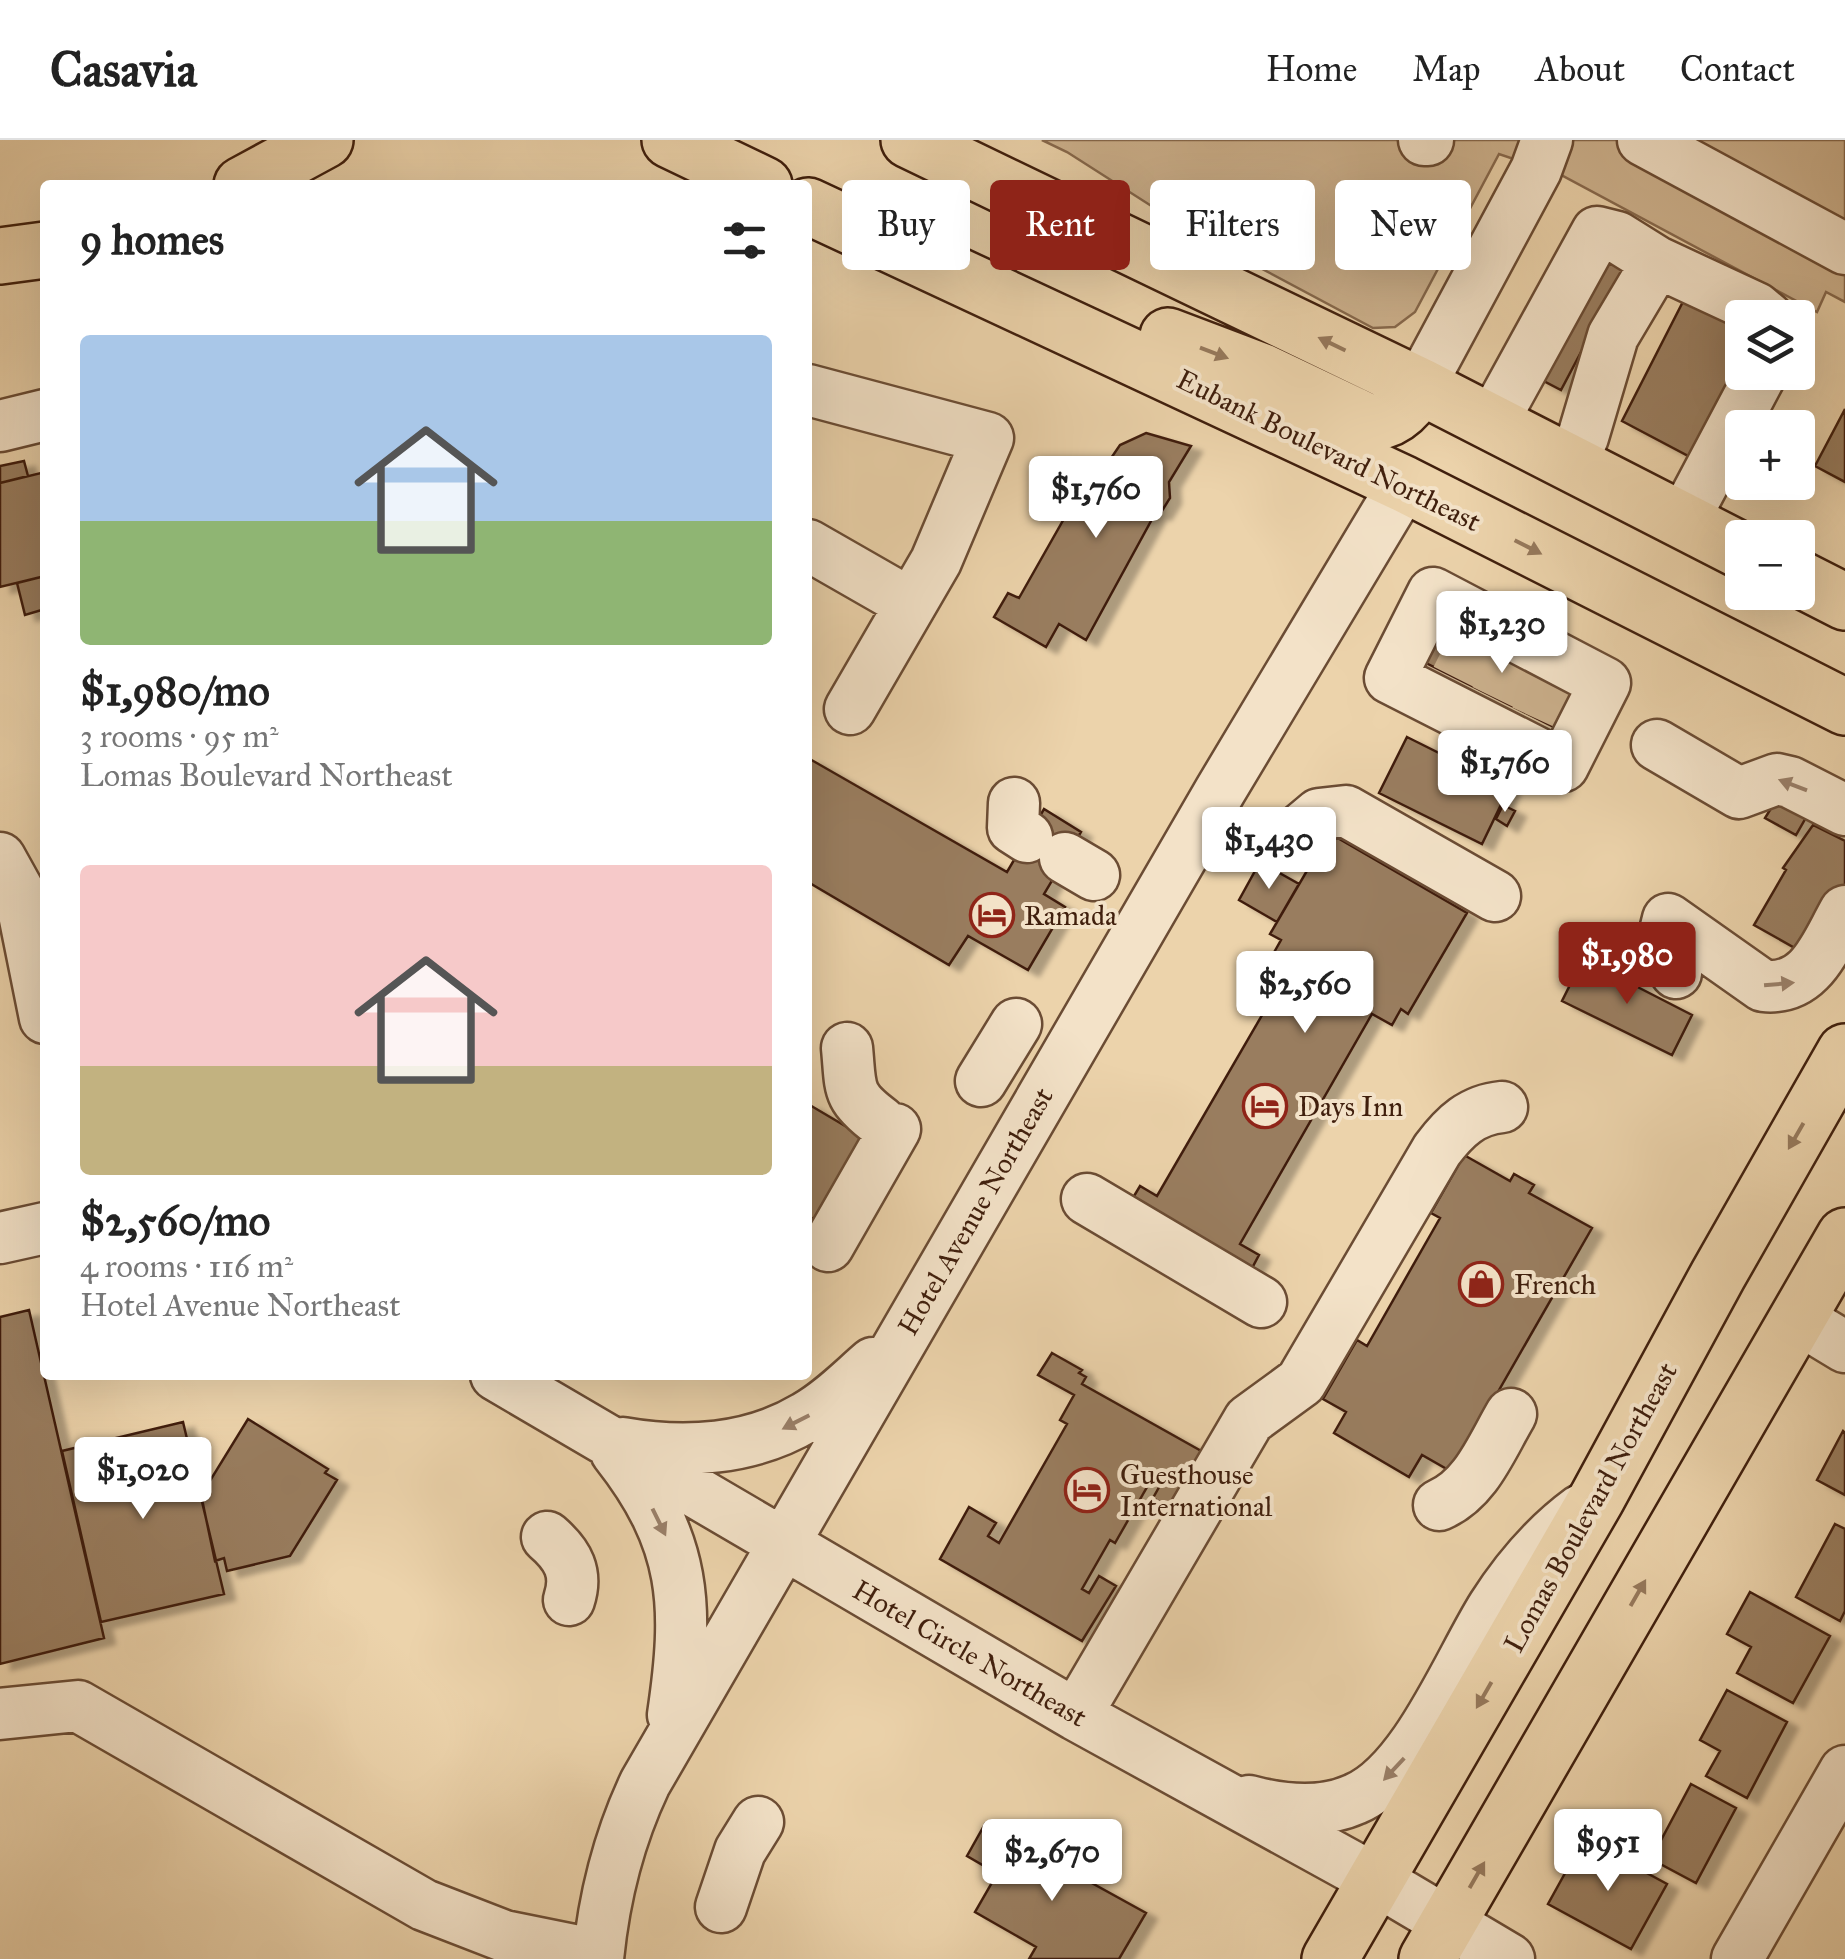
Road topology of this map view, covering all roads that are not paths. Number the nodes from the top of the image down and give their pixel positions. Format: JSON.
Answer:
{"nodes":[{"id":1,"x":670,"y":140,"type":"edge"},
{"id":2,"x":909,"y":140,"type":"edge"},
{"id":3,"x":1547,"y":140,"type":"edge"},
{"id":4,"x":1642,"y":140,"type":"edge"},
{"id":5,"x":754,"y":180,"type":"edge"},
{"id":6,"x":812,"y":208,"type":"edge"},
{"id":7,"x":1845,"y":249,"type":"edge"},
{"id":8,"x":40,"y":251,"type":"edge"},
{"id":9,"x":0,"y":256,"type":"edge"},
{"id":10,"x":1658,"y":262,"type":"junction"},
{"id":11,"x":986,"y":292,"type":"junction"},
{"id":12,"x":1739,"y":300,"type":"edge"},
{"id":13,"x":1420,"y":386,"type":"junction"},
{"id":14,"x":1753,"y":390,"type":"edge"},
{"id":15,"x":812,"y":391,"type":"edge"},
{"id":16,"x":40,"y":417,"type":"edge"},
{"id":17,"x":1492,"y":423,"type":"junction"},
{"id":18,"x":0,"y":426,"type":"edge"},
{"id":19,"x":1571,"y":463,"type":"junction"},
{"id":20,"x":1404,"y":484,"type":"junction"},
{"id":21,"x":1683,"y":522,"type":"junction"},
{"id":22,"x":1725,"y":543,"type":"edge"},
{"id":23,"x":812,"y":546,"type":"edge"},
{"id":24,"x":1815,"y":587,"type":"edge"},
{"id":25,"x":1845,"y":602,"type":"edge"},
{"id":26,"x":911,"y":604,"type":"junction"},
{"id":27,"x":1845,"y":707,"type":"edge"},
{"id":28,"x":850,"y":709,"type":"dead end"},
{"id":29,"x":1657,"y":745,"type":"dead end"},
{"id":30,"x":1845,"y":810,"type":"edge"},
{"id":31,"x":1294,"y":835,"type":"dead end"},
{"id":32,"x":0,"y":858,"type":"edge"},
{"id":33,"x":1495,"y":896,"type":"dead end"},
{"id":34,"x":1845,"y":911,"type":"edge"},
{"id":35,"x":1676,"y":973,"type":"dead end"},
{"id":36,"x":40,"y":993,"type":"edge"},
{"id":37,"x":1016,"y":1024,"type":"dead end"},
{"id":38,"x":848,"y":1048,"type":"dead end"},
{"id":39,"x":1845,"y":1052,"type":"edge"},
{"id":40,"x":981,"y":1081,"type":"dead end"},
{"id":41,"x":1502,"y":1107,"type":"dead end"},
{"id":42,"x":1087,"y":1199,"type":"dead end"},
{"id":43,"x":40,"y":1229,"type":"edge"},
{"id":44,"x":1845,"y":1236,"type":"edge"},
{"id":45,"x":0,"y":1238,"type":"edge"},
{"id":46,"x":828,"y":1246,"type":"dead end"},
{"id":47,"x":1261,"y":1302,"type":"dead end"},
{"id":48,"x":1797,"y":1318,"type":"junction"},
{"id":49,"x":900,"y":1340,"type":"junction"},
{"id":50,"x":1845,"y":1347,"type":"edge"},
{"id":51,"x":504,"y":1380,"type":"edge"},
{"id":52,"x":1510,"y":1414,"type":"dead end"},
{"id":53,"x":606,"y":1440,"type":"junction"},
{"id":54,"x":1597,"y":1498,"type":"junction"},
{"id":55,"x":1439,"y":1506,"type":"dead end"},
{"id":56,"x":546,"y":1538,"type":"dead end"},
{"id":57,"x":782,"y":1543,"type":"junction"},
{"id":58,"x":568,"y":1600,"type":"dead end"},
{"id":59,"x":0,"y":1714,"type":"edge"},
{"id":60,"x":1076,"y":1715,"type":"junction"},
{"id":61,"x":669,"y":1741,"type":"junction"},
{"id":62,"x":1845,"y":1771,"type":"edge"},
{"id":63,"x":1205,"y":1787,"type":"junction"},
{"id":64,"x":758,"y":1822,"type":"dead end"},
{"id":65,"x":1376,"y":1880,"type":"junction"},
{"id":66,"x":720,"y":1906,"type":"dead end"},
{"id":67,"x":1438,"y":1941,"type":"edge"},
{"id":68,"x":598,"y":1957,"type":"edge"},
{"id":69,"x":1330,"y":1959,"type":"edge"},
{"id":70,"x":1510,"y":1959,"type":"edge"},
{"id":71,"x":1738,"y":1959,"type":"edge"}],
"edges":[{"from":1,"to":5,"type":"main road"},
{"from":13,"to":2,"type":"main road","one_way":true},
{"from":3,"to":13,"type":"street"},
{"from":4,"to":7,"type":"street"},
{"from":6,"to":11,"type":"main road","name":"Eubank Boulevard Northeast"},
{"from":8,"to":9,"type":"main road"},
{"from":10,"to":12,"type":"street"},
{"from":10,"to":17,"type":"street"},
{"from":10,"to":19,"type":"street"},
{"from":11,"to":13,"type":"main road","one_way":true},
{"from":11,"to":20,"type":"main road","name":"Eubank Boulevard Northeast"},
{"from":13,"to":17,"type":"main road"},
{"from":14,"to":21,"type":"street"},
{"from":15,"to":26,"type":"street"},
{"from":16,"to":18,"type":"street"},
{"from":17,"to":19,"type":"main road"},
{"from":19,"to":21,"type":"main road"},
{"from":20,"to":27,"type":"main road","name":"Eubank Boulevard Northeast","one_way":true},
{"from":20,"to":49,"type":"street","name":"Hotel Avenue Northeast"},
{"from":21,"to":22,"type":"main road"},
{"from":23,"to":26,"type":"street"},
{"from":24,"to":25,"type":"main road"},
{"from":26,"to":28,"type":"street"},
{"from":30,"to":29,"type":"street","one_way":true},
{"from":31,"to":33,"type":"street"},
{"from":32,"to":36,"type":"street"},
{"from":35,"to":34,"type":"street","one_way":true},
{"from":37,"to":40,"type":"street"},
{"from":38,"to":46,"type":"street"},
{"from":39,"to":54,"type":"main road","name":"Lomas Boulevard Northeast","one_way":true},
{"from":41,"to":60,"type":"street"},
{"from":42,"to":47,"type":"street"},
{"from":43,"to":45,"type":"street"},
{"from":44,"to":48,"type":"main road"},
{"from":48,"to":50,"type":"street"},
{"from":67,"to":48,"type":"main road","one_way":true},
{"from":49,"to":53,"type":"street","one_way":true},
{"from":49,"to":57,"type":"street","name":"Hotel Avenue Northeast"},
{"from":51,"to":53,"type":"street","name":"Hotel Circle Northeast"},
{"from":52,"to":55,"type":"street"},
{"from":53,"to":57,"type":"street","name":"Hotel Circle Northeast"},
{"from":53,"to":61,"type":"street","one_way":true},
{"from":54,"to":63,"type":"street","one_way":true},
{"from":54,"to":65,"type":"main road","name":"Lomas Boulevard Northeast","one_way":true},
{"from":56,"to":58,"type":"street"},
{"from":57,"to":60,"type":"street","name":"Hotel Circle Northeast"},
{"from":57,"to":61,"type":"street","name":"Hotel Avenue Northeast"},
{"from":59,"to":68,"type":"street"},
{"from":60,"to":63,"type":"street","name":"Hotel Circle Northeast"},
{"from":61,"to":68,"type":"street","name":"Hotel Avenue Northeast"},
{"from":62,"to":71,"type":"street"},
{"from":63,"to":65,"type":"street","name":"Hotel Circle Northeast"},
{"from":64,"to":66,"type":"street"},
{"from":65,"to":67,"type":"street","name":"Hotel Circle Northeast"},
{"from":65,"to":69,"type":"main road","name":"Lomas Boulevard Northeast"},
{"from":67,"to":70,"type":"street","name":"Hotel Circle Northeast"}]}
